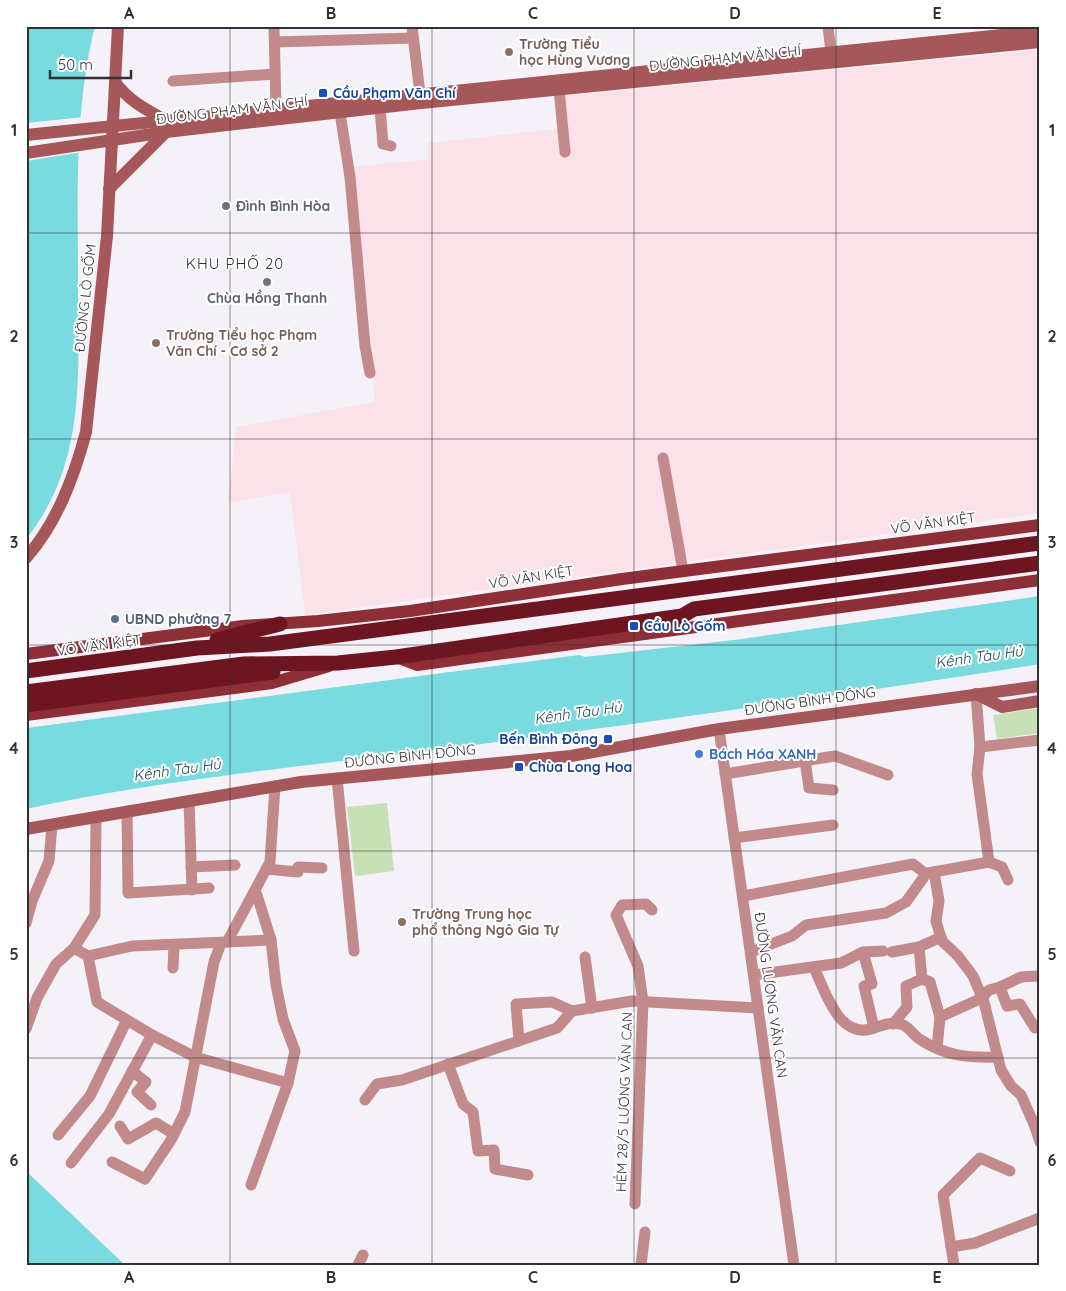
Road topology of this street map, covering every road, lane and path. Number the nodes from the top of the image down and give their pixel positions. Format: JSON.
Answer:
{"nodes":[{"id":1,"x":118,"y":26,"type":"edge"},
{"id":2,"x":274,"y":26,"type":"edge"},
{"id":3,"x":412,"y":26,"type":"edge"},
{"id":4,"x":828,"y":26,"type":"edge"},
{"id":5,"x":1040,"y":31,"type":"edge"},
{"id":6,"x":413,"y":38,"type":"junction"},
{"id":7,"x":275,"y":42,"type":"junction"},
{"id":8,"x":1040,"y":42,"type":"edge"},
{"id":9,"x":831,"y":57,"type":"junction"},
{"id":10,"x":275,"y":74,"type":"junction"},
{"id":11,"x":172,"y":81,"type":"dead end"},
{"id":12,"x":115,"y":82,"type":"junction"},
{"id":13,"x":559,"y":89,"type":"junction"},
{"id":14,"x":421,"y":99,"type":"junction"},
{"id":15,"x":276,"y":108,"type":"junction"},
{"id":16,"x":380,"y":108,"type":"junction"},
{"id":17,"x":340,"y":113,"type":"junction"},
{"id":18,"x":113,"y":126,"type":"junction"},
{"id":19,"x":166,"y":126,"type":"junction"},
{"id":20,"x":26,"y":135,"type":"edge"},
{"id":21,"x":112,"y":142,"type":"junction"},
{"id":22,"x":391,"y":146,"type":"dead end"},
{"id":23,"x":565,"y":152,"type":"dead end"},
{"id":24,"x":26,"y":153,"type":"edge"},
{"id":25,"x":109,"y":189,"type":"junction"},
{"id":26,"x":370,"y":373,"type":"dead end"},
{"id":27,"x":663,"y":458,"type":"dead end"},
{"id":28,"x":1040,"y":525,"type":"edge"},
{"id":29,"x":1040,"y":542,"type":"edge"},
{"id":30,"x":26,"y":558,"type":"edge"},
{"id":31,"x":1040,"y":563,"type":"edge"},
{"id":32,"x":683,"y":571,"type":"junction"},
{"id":33,"x":1040,"y":572,"type":"edge"},
{"id":34,"x":1040,"y":580,"type":"edge"},
{"id":35,"x":682,"y":616,"type":"junction"},
{"id":36,"x":280,"y":624,"type":"junction"},
{"id":37,"x":197,"y":648,"type":"junction"},
{"id":38,"x":26,"y":654,"type":"edge"},
{"id":39,"x":396,"y":657,"type":"junction"},
{"id":40,"x":338,"y":664,"type":"junction"},
{"id":41,"x":26,"y":671,"type":"edge"},
{"id":42,"x":1040,"y":686,"type":"edge"},
{"id":43,"x":26,"y":692,"type":"edge"},
{"id":44,"x":976,"y":694,"type":"junction"},
{"id":45,"x":1040,"y":701,"type":"edge"},
{"id":46,"x":26,"y":705,"type":"edge"},
{"id":47,"x":26,"y":715,"type":"edge"},
{"id":48,"x":719,"y":729,"type":"junction"},
{"id":49,"x":1040,"y":740,"type":"edge"},
{"id":50,"x":980,"y":747,"type":"junction"},
{"id":51,"x":805,"y":760,"type":"junction"},
{"id":52,"x":725,"y":774,"type":"junction"},
{"id":53,"x":888,"y":775,"type":"dead end"},
{"id":54,"x":337,"y":778,"type":"junction"},
{"id":55,"x":275,"y":786,"type":"junction"},
{"id":56,"x":833,"y":790,"type":"dead end"},
{"id":57,"x":189,"y":801,"type":"junction"},
{"id":58,"x":127,"y":811,"type":"junction"},
{"id":59,"x":96,"y":817,"type":"junction"},
{"id":60,"x":52,"y":825,"type":"junction"},
{"id":61,"x":833,"y":825,"type":"dead end"},
{"id":62,"x":26,"y":829,"type":"edge"},
{"id":63,"x":734,"y":838,"type":"junction"},
{"id":64,"x":990,"y":862,"type":"junction"},
{"id":65,"x":235,"y":865,"type":"dead end"},
{"id":66,"x":191,"y":867,"type":"junction"},
{"id":67,"x":322,"y":868,"type":"dead end"},
{"id":68,"x":266,"y":869,"type":"junction"},
{"id":69,"x":930,"y":873,"type":"junction"},
{"id":70,"x":1008,"y":880,"type":"dead end"},
{"id":71,"x":209,"y":888,"type":"dead end"},
{"id":72,"x":192,"y":890,"type":"junction"},
{"id":73,"x":256,"y":892,"type":"junction"},
{"id":74,"x":743,"y":896,"type":"junction"},
{"id":75,"x":652,"y":910,"type":"dead end"},
{"id":76,"x":26,"y":923,"type":"edge"},
{"id":77,"x":941,"y":937,"type":"junction"},
{"id":78,"x":271,"y":940,"type":"junction"},
{"id":79,"x":224,"y":942,"type":"junction"},
{"id":80,"x":174,"y":945,"type":"junction"},
{"id":81,"x":919,"y":947,"type":"junction"},
{"id":82,"x":74,"y":948,"type":"junction"},
{"id":83,"x":354,"y":950,"type":"dead end"},
{"id":84,"x":751,"y":952,"type":"junction"},
{"id":85,"x":863,"y":952,"type":"junction"},
{"id":86,"x":88,"y":956,"type":"junction"},
{"id":87,"x":585,"y":957,"type":"dead end"},
{"id":88,"x":173,"y":968,"type":"dead end"},
{"id":89,"x":814,"y":968,"type":"junction"},
{"id":90,"x":754,"y":975,"type":"junction"},
{"id":91,"x":1037,"y":976,"type":"dead end"},
{"id":92,"x":922,"y":979,"type":"junction"},
{"id":93,"x":1000,"y":987,"type":"junction"},
{"id":94,"x":982,"y":998,"type":"junction"},
{"id":95,"x":642,"y":1002,"type":"junction"},
{"id":96,"x":592,"y":1008,"type":"junction"},
{"id":97,"x":758,"y":1008,"type":"junction"},
{"id":98,"x":572,"y":1011,"type":"junction"},
{"id":99,"x":940,"y":1017,"type":"junction"},
{"id":100,"x":127,"y":1020,"type":"junction"},
{"id":101,"x":893,"y":1024,"type":"junction"},
{"id":102,"x":1040,"y":1027,"type":"edge"},
{"id":103,"x":874,"y":1028,"type":"junction"},
{"id":104,"x":26,"y":1029,"type":"edge"},
{"id":105,"x":152,"y":1035,"type":"junction"},
{"id":106,"x":519,"y":1041,"type":"junction"},
{"id":107,"x":937,"y":1048,"type":"junction"},
{"id":108,"x":195,"y":1057,"type":"junction"},
{"id":109,"x":998,"y":1057,"type":"junction"},
{"id":110,"x":448,"y":1064,"type":"junction"},
{"id":111,"x":132,"y":1070,"type":"junction"},
{"id":112,"x":288,"y":1083,"type":"junction"},
{"id":113,"x":365,"y":1100,"type":"dead end"},
{"id":114,"x":151,"y":1105,"type":"dead end"},
{"id":115,"x":1037,"y":1123,"type":"edge"},
{"id":116,"x":120,"y":1126,"type":"dead end"},
{"id":117,"x":174,"y":1134,"type":"junction"},
{"id":118,"x":58,"y":1135,"type":"dead end"},
{"id":119,"x":1040,"y":1142,"type":"edge"},
{"id":120,"x":112,"y":1162,"type":"dead end"},
{"id":121,"x":71,"y":1163,"type":"dead end"},
{"id":122,"x":1010,"y":1171,"type":"dead end"},
{"id":123,"x":528,"y":1175,"type":"dead end"},
{"id":124,"x":251,"y":1185,"type":"dead end"},
{"id":125,"x":635,"y":1204,"type":"dead end"},
{"id":126,"x":1040,"y":1218,"type":"edge"},
{"id":127,"x":645,"y":1232,"type":"dead end"},
{"id":128,"x":951,"y":1247,"type":"junction"},
{"id":129,"x":641,"y":1265,"type":"edge"},
{"id":130,"x":794,"y":1265,"type":"edge"},
{"id":131,"x":954,"y":1265,"type":"edge"}],
"edges":[{"from":1,"to":12,"type":"main road","name":"ĐƯỜNG LÒ GỐM"},
{"from":2,"to":7,"type":"street"},
{"from":3,"to":6,"type":"street"},
{"from":4,"to":9,"type":"street"},
{"from":5,"to":9,"type":"main road","name":"ĐƯỜNG PHẠM VĂN CHÍ"},
{"from":6,"to":7,"type":"street"},
{"from":6,"to":14,"type":"street"},
{"from":7,"to":10,"type":"street"},
{"from":8,"to":9,"type":"main road","name":"ĐƯỜNG PHẠM VĂN CHÍ"},
{"from":9,"to":13,"type":"main road","name":"ĐƯỜNG PHẠM VĂN CHÍ"},
{"from":9,"to":14,"type":"main road","name":"ĐƯỜNG PHẠM VĂN CHÍ"},
{"from":10,"to":11,"type":"street"},
{"from":10,"to":15,"type":"street"},
{"from":12,"to":18,"type":"main road","name":"ĐƯỜNG LÒ GỐM"},
{"from":12,"to":19,"type":"main road"},
{"from":13,"to":14,"type":"main road","name":"ĐƯỜNG PHẠM VĂN CHÍ"},
{"from":13,"to":23,"type":"street"},
{"from":14,"to":15,"type":"main road","name":"ĐƯỜNG PHẠM VĂN CHÍ"},
{"from":14,"to":16,"type":"main road","name":"ĐƯỜNG PHẠM VĂN CHÍ"},
{"from":15,"to":19,"type":"main road","name":"ĐƯỜNG PHẠM VĂN CHÍ"},
{"from":16,"to":17,"type":"main road","name":"ĐƯỜNG PHẠM VĂN CHÍ"},
{"from":16,"to":22,"type":"street"},
{"from":17,"to":19,"type":"main road","name":"ĐƯỜNG PHẠM VĂN CHÍ"},
{"from":17,"to":26,"type":"street"},
{"from":18,"to":19,"type":"main road","name":"ĐƯỜNG PHẠM VĂN CHÍ"},
{"from":18,"to":20,"type":"main road","name":"ĐƯỜNG PHẠM VĂN CHÍ"},
{"from":18,"to":21,"type":"main road","name":"ĐƯỜNG LÒ GỐM"},
{"from":19,"to":21,"type":"main road","name":"ĐƯỜNG PHẠM VĂN CHÍ"},
{"from":19,"to":25,"type":"main road"},
{"from":21,"to":24,"type":"main road","name":"ĐƯỜNG PHẠM VĂN CHÍ"},
{"from":21,"to":25,"type":"main road","name":"ĐƯỜNG LÒ GỐM"},
{"from":25,"to":30,"type":"main road","name":"ĐƯỜNG LÒ GỐM"},
{"from":27,"to":32,"type":"street"},
{"from":28,"to":32,"type":"main road","name":"VÕ VĂN KIỆT"},
{"from":29,"to":37,"type":"highway","name":"VÕ VĂN KIỆT"},
{"from":31,"to":35,"type":"highway"},
{"from":32,"to":36,"type":"main road","name":"VÕ VĂN KIỆT"},
{"from":33,"to":35,"type":"main road"},
{"from":34,"to":39,"type":"main road"},
{"from":35,"to":39,"type":"highway"},
{"from":36,"to":37,"type":"highway"},
{"from":36,"to":38,"type":"main road","name":"VÕ VĂN KIỆT"},
{"from":37,"to":41,"type":"highway","name":"VÕ VĂN KIỆT"},
{"from":39,"to":40,"type":"highway"},
{"from":40,"to":43,"type":"highway"},
{"from":40,"to":46,"type":"highway"},
{"from":40,"to":47,"type":"main road"},
{"from":42,"to":44,"type":"main road","name":"ĐƯỜNG BÌNH ĐÔNG"},
{"from":44,"to":45,"type":"main road"},
{"from":44,"to":48,"type":"main road","name":"ĐƯỜNG BÌNH ĐÔNG"},
{"from":44,"to":50,"type":"street"},
{"from":48,"to":52,"type":"street","name":"ĐƯỜNG LƯƠNG VĂN CAN"},
{"from":48,"to":54,"type":"main road","name":"ĐƯỜNG BÌNH ĐÔNG"},
{"from":49,"to":50,"type":"street"},
{"from":50,"to":64,"type":"street"},
{"from":51,"to":52,"type":"street"},
{"from":51,"to":53,"type":"street"},
{"from":51,"to":56,"type":"street"},
{"from":52,"to":63,"type":"street","name":"ĐƯỜNG LƯƠNG VĂN CAN"},
{"from":54,"to":55,"type":"main road","name":"ĐƯỜNG BÌNH ĐÔNG"},
{"from":54,"to":83,"type":"street"},
{"from":55,"to":57,"type":"main road","name":"ĐƯỜNG BÌNH ĐÔNG"},
{"from":55,"to":68,"type":"street"},
{"from":57,"to":58,"type":"main road","name":"ĐƯỜNG BÌNH ĐÔNG"},
{"from":57,"to":66,"type":"street"},
{"from":58,"to":59,"type":"main road","name":"ĐƯỜNG BÌNH ĐÔNG"},
{"from":58,"to":72,"type":"street"},
{"from":59,"to":60,"type":"main road","name":"ĐƯỜNG BÌNH ĐÔNG"},
{"from":59,"to":82,"type":"street"},
{"from":60,"to":62,"type":"main road","name":"ĐƯỜNG BÌNH ĐÔNG"},
{"from":60,"to":76,"type":"street"},
{"from":61,"to":63,"type":"street"},
{"from":63,"to":74,"type":"street","name":"ĐƯỜNG LƯƠNG VĂN CAN"},
{"from":64,"to":69,"type":"street"},
{"from":64,"to":70,"type":"street"},
{"from":65,"to":66,"type":"street"},
{"from":66,"to":72,"type":"street"},
{"from":67,"to":68,"type":"street"},
{"from":68,"to":73,"type":"street"},
{"from":69,"to":74,"type":"street"},
{"from":69,"to":77,"type":"street"},
{"from":69,"to":84,"type":"street"},
{"from":71,"to":72,"type":"street"},
{"from":73,"to":78,"type":"street"},
{"from":73,"to":79,"type":"street"},
{"from":74,"to":84,"type":"street","name":"ĐƯỜNG LƯƠNG VĂN CAN"},
{"from":75,"to":95,"type":"street","name":"HẺM 28/5 LƯƠNG VĂN CAN"},
{"from":77,"to":81,"type":"street"},
{"from":77,"to":94,"type":"street"},
{"from":78,"to":79,"type":"street"},
{"from":78,"to":112,"type":"street"},
{"from":79,"to":80,"type":"street"},
{"from":79,"to":108,"type":"street"},
{"from":80,"to":86,"type":"street"},
{"from":80,"to":88,"type":"street"},
{"from":81,"to":85,"type":"street"},
{"from":81,"to":92,"type":"street"},
{"from":82,"to":86,"type":"street"},
{"from":82,"to":104,"type":"street"},
{"from":84,"to":90,"type":"street","name":"ĐƯỜNG LƯƠNG VĂN CAN"},
{"from":85,"to":89,"type":"street"},
{"from":85,"to":103,"type":"street"},
{"from":86,"to":100,"type":"street"},
{"from":87,"to":96,"type":"street"},
{"from":89,"to":90,"type":"street"},
{"from":89,"to":103,"type":"street"},
{"from":90,"to":97,"type":"street","name":"ĐƯỜNG LƯƠNG VĂN CAN"},
{"from":91,"to":93,"type":"street"},
{"from":92,"to":99,"type":"street"},
{"from":92,"to":101,"type":"street"},
{"from":93,"to":94,"type":"street"},
{"from":93,"to":102,"type":"street"},
{"from":94,"to":99,"type":"street"},
{"from":94,"to":109,"type":"street"},
{"from":95,"to":96,"type":"street"},
{"from":95,"to":97,"type":"street"},
{"from":95,"to":125,"type":"street","name":"HẺM 28/5 LƯƠNG VĂN CAN"},
{"from":96,"to":98,"type":"street"},
{"from":97,"to":130,"type":"street","name":"ĐƯỜNG LƯƠNG VĂN CAN"},
{"from":98,"to":106,"type":"street"},
{"from":98,"to":106,"type":"street"},
{"from":99,"to":107,"type":"street"},
{"from":100,"to":105,"type":"street"},
{"from":100,"to":118,"type":"street"},
{"from":101,"to":103,"type":"street"},
{"from":101,"to":107,"type":"street"},
{"from":105,"to":108,"type":"street"},
{"from":105,"to":111,"type":"street"},
{"from":106,"to":110,"type":"street"},
{"from":107,"to":109,"type":"street"},
{"from":108,"to":112,"type":"street"},
{"from":108,"to":117,"type":"street"},
{"from":109,"to":115,"type":"street"},
{"from":110,"to":113,"type":"street"},
{"from":110,"to":123,"type":"street"},
{"from":111,"to":114,"type":"street"},
{"from":111,"to":121,"type":"street"},
{"from":112,"to":124,"type":"street"},
{"from":115,"to":119,"type":"street"},
{"from":116,"to":117,"type":"street"},
{"from":117,"to":120,"type":"street"},
{"from":122,"to":128,"type":"street"},
{"from":126,"to":128,"type":"street"},
{"from":127,"to":129,"type":"street"},
{"from":128,"to":131,"type":"street"}]}
